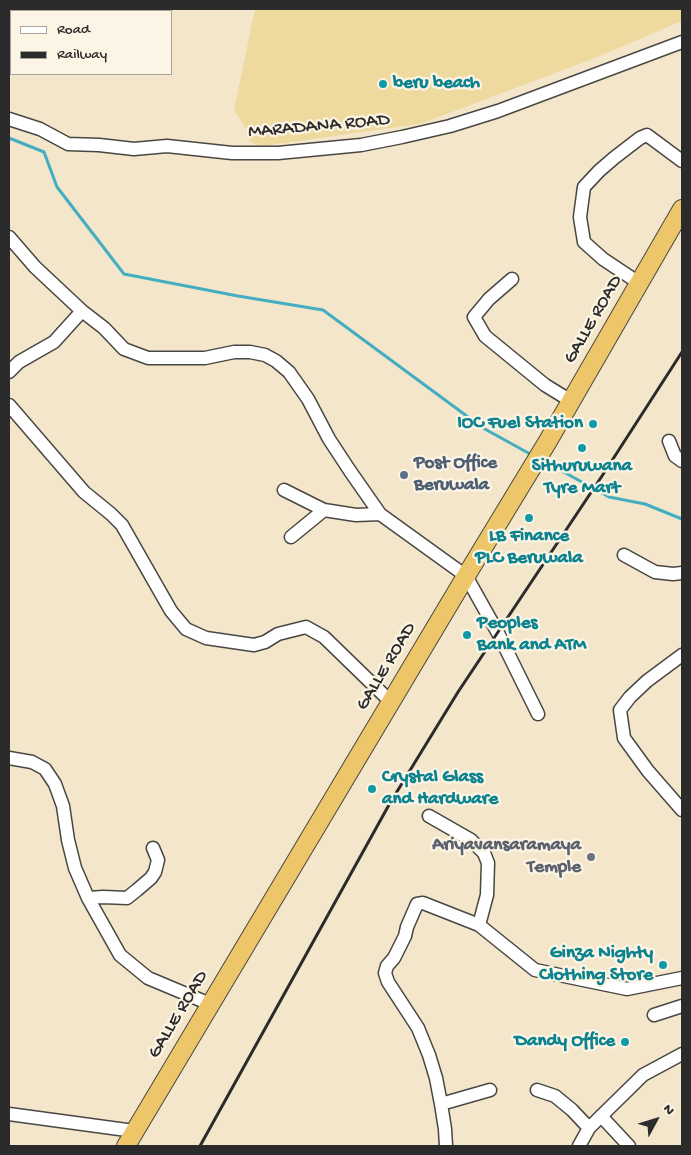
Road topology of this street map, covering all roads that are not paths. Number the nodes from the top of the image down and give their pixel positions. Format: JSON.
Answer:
{"nodes":[{"id":1,"x":682,"y":42,"type":"edge"},
{"id":2,"x":9,"y":119,"type":"edge"},
{"id":3,"x":682,"y":161,"type":"edge"},
{"id":4,"x":682,"y":209,"type":"edge"},
{"id":5,"x":9,"y":237,"type":"edge"},
{"id":6,"x":512,"y":279,"type":"dead end"},
{"id":7,"x":639,"y":284,"type":"junction"},
{"id":8,"x":82,"y":311,"type":"junction"},
{"id":9,"x":9,"y":372,"type":"edge"},
{"id":10,"x":571,"y":401,"type":"junction"},
{"id":11,"x":9,"y":405,"type":"edge"},
{"id":12,"x":669,"y":441,"type":"dead end"},
{"id":13,"x":682,"y":461,"type":"edge"},
{"id":14,"x":284,"y":490,"type":"dead end"},
{"id":15,"x":324,"y":510,"type":"junction"},
{"id":16,"x":380,"y":514,"type":"junction"},
{"id":17,"x":291,"y":537,"type":"dead end"},
{"id":18,"x":624,"y":555,"type":"dead end"},
{"id":19,"x":682,"y":573,"type":"edge"},
{"id":20,"x":466,"y":576,"type":"junction"},
{"id":21,"x":682,"y":655,"type":"edge"},
{"id":22,"x":391,"y":702,"type":"junction"},
{"id":23,"x":538,"y":714,"type":"dead end"},
{"id":24,"x":9,"y":758,"type":"edge"},
{"id":25,"x":682,"y":810,"type":"edge"},
{"id":26,"x":429,"y":816,"type":"dead end"},
{"id":27,"x":153,"y":848,"type":"dead end"},
{"id":28,"x":88,"y":898,"type":"junction"},
{"id":29,"x":479,"y":925,"type":"junction"},
{"id":30,"x":682,"y":978,"type":"edge"},
{"id":31,"x":210,"y":1004,"type":"junction"},
{"id":32,"x":682,"y":1006,"type":"edge"},
{"id":33,"x":654,"y":1015,"type":"dead end"},
{"id":34,"x":682,"y":1054,"type":"edge"},
{"id":35,"x":490,"y":1090,"type":"dead end"},
{"id":36,"x":537,"y":1090,"type":"dead end"},
{"id":37,"x":441,"y":1104,"type":"junction"},
{"id":38,"x":9,"y":1114,"type":"edge"},
{"id":39,"x":601,"y":1116,"type":"junction"},
{"id":40,"x":589,"y":1128,"type":"junction"},
{"id":41,"x":130,"y":1139,"type":"edge"},
{"id":42,"x":446,"y":1146,"type":"edge"},
{"id":43,"x":579,"y":1146,"type":"edge"},
{"id":44,"x":629,"y":1146,"type":"edge"}],
"edges":[{"from":1,"to":2,"type":"street","name":"MARADANA ROAD"},
{"from":3,"to":7,"type":"street"},
{"from":4,"to":7,"type":"highway","name":"GALLE ROAD"},
{"from":5,"to":8,"type":"street"},
{"from":6,"to":10,"type":"street"},
{"from":7,"to":10,"type":"highway","name":"GALLE ROAD"},
{"from":8,"to":9,"type":"street"},
{"from":8,"to":16,"type":"street"},
{"from":10,"to":20,"type":"highway","name":"GALLE ROAD"},
{"from":11,"to":22,"type":"street"},
{"from":12,"to":13,"type":"street"},
{"from":14,"to":15,"type":"street"},
{"from":15,"to":16,"type":"street"},
{"from":15,"to":17,"type":"street"},
{"from":16,"to":20,"type":"street"},
{"from":18,"to":19,"type":"street"},
{"from":20,"to":22,"type":"highway","name":"GALLE ROAD"},
{"from":20,"to":23,"type":"street"},
{"from":21,"to":25,"type":"street"},
{"from":22,"to":31,"type":"highway","name":"GALLE ROAD"},
{"from":24,"to":28,"type":"street"},
{"from":26,"to":29,"type":"street"},
{"from":27,"to":28,"type":"street"},
{"from":28,"to":31,"type":"street"},
{"from":29,"to":30,"type":"street"},
{"from":29,"to":37,"type":"street"},
{"from":31,"to":41,"type":"highway","name":"GALLE ROAD"},
{"from":32,"to":33,"type":"street"},
{"from":34,"to":39,"type":"street"},
{"from":35,"to":37,"type":"street"},
{"from":36,"to":40,"type":"street"},
{"from":37,"to":42,"type":"street"},
{"from":38,"to":41,"type":"street"},
{"from":39,"to":40,"type":"street"},
{"from":39,"to":44,"type":"street"},
{"from":40,"to":43,"type":"street"}]}
